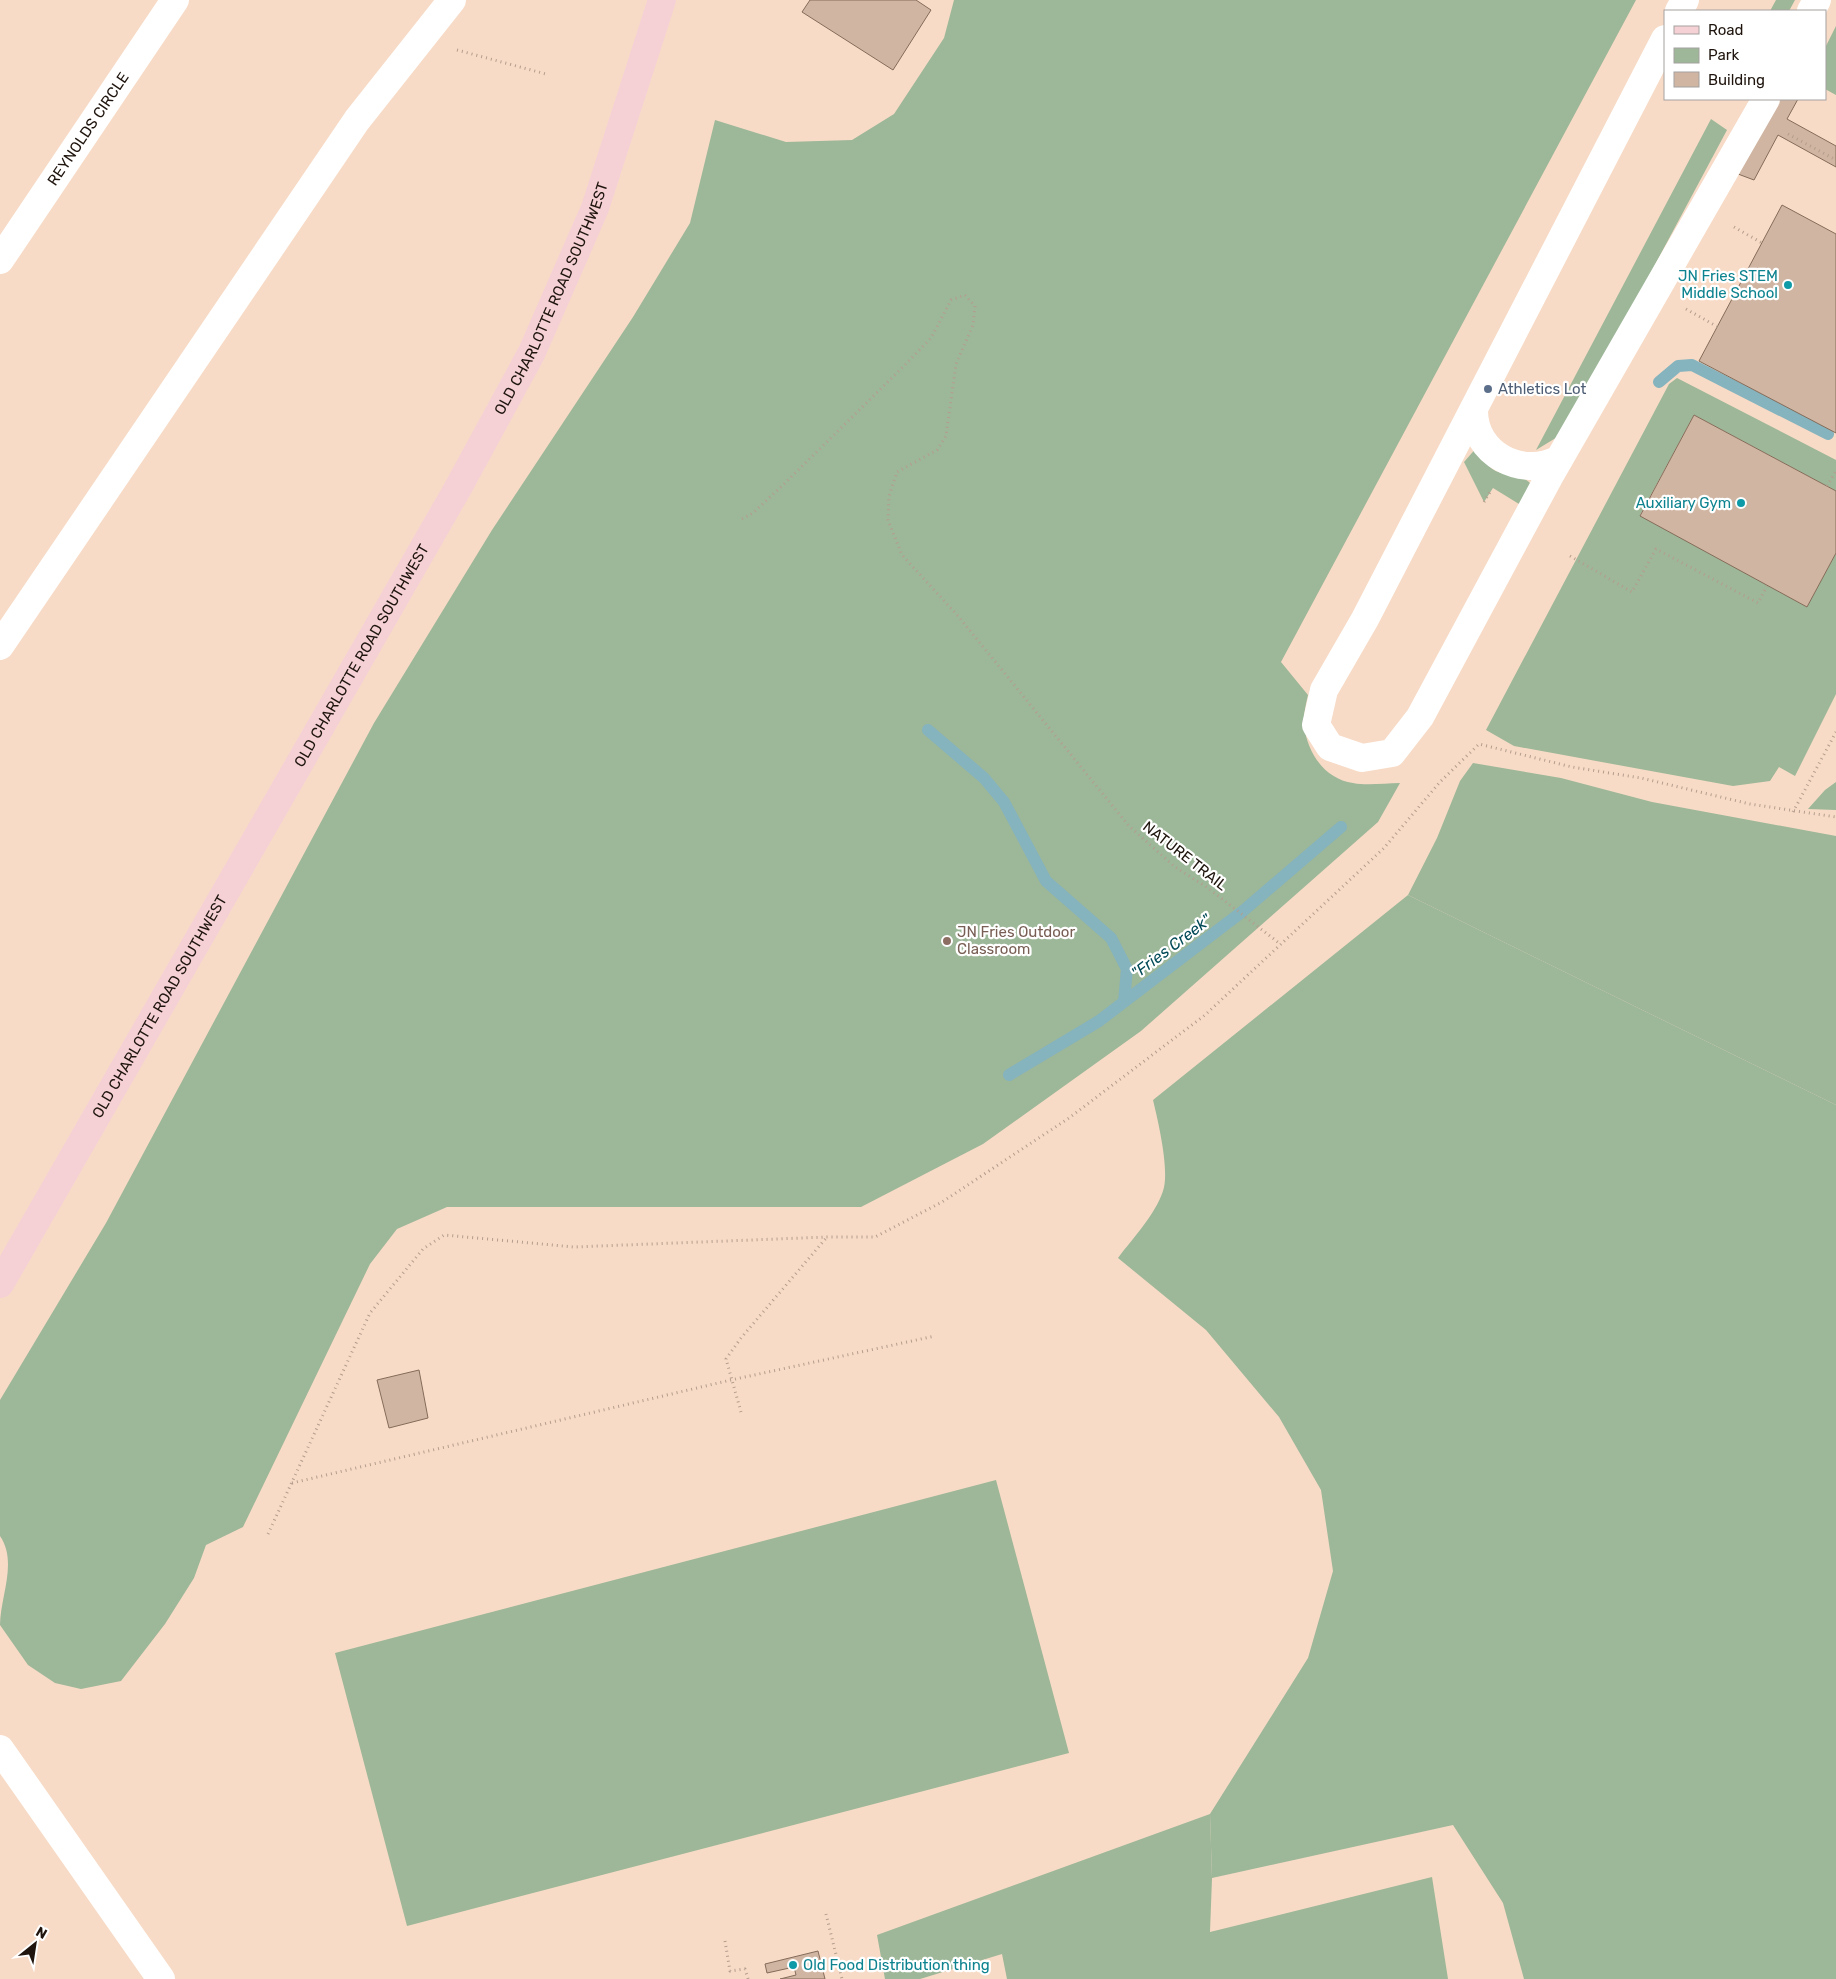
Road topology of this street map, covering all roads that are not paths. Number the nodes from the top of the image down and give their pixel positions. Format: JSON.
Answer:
{"nodes":[{"id":1,"x":175,"y":0,"type":"edge"},
{"id":2,"x":452,"y":0,"type":"edge"},
{"id":3,"x":662,"y":0,"type":"edge"},
{"id":4,"x":1664,"y":41,"type":"edge"},
{"id":5,"x":1765,"y":100,"type":"edge"},
{"id":6,"x":0,"y":260,"type":"edge"},
{"id":7,"x":1474,"y":410,"type":"junction"},
{"id":8,"x":1559,"y":459,"type":"junction"},
{"id":9,"x":0,"y":646,"type":"edge"},
{"id":10,"x":0,"y":1284,"type":"edge"},
{"id":11,"x":0,"y":1749,"type":"edge"},
{"id":12,"x":161,"y":1979,"type":"edge"}],
"edges":[{"from":1,"to":6,"type":"street","name":"REYNOLDS CIRCLE"},
{"from":2,"to":9,"type":"street"},
{"from":3,"to":10,"type":"main road","name":"OLD CHARLOTTE ROAD SOUTHWEST"},
{"from":4,"to":7,"type":"street"},
{"from":5,"to":8,"type":"street"},
{"from":7,"to":8,"type":"street"},
{"from":7,"to":8,"type":"street"},
{"from":11,"to":12,"type":"street"}]}
